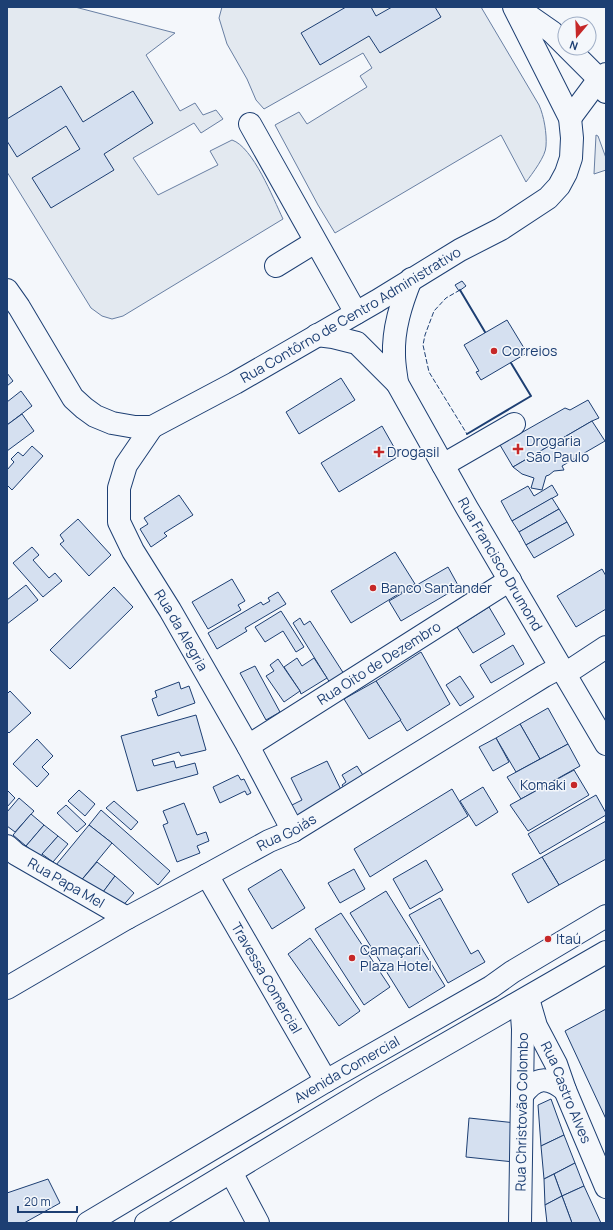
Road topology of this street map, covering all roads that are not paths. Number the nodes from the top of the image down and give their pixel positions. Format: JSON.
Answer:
{"nodes":[{"id":1,"x":515,"y":7,"type":"edge"},
{"id":2,"x":557,"y":37,"type":"edge"},
{"id":3,"x":576,"y":56,"type":"edge"},
{"id":4,"x":604,"y":82,"type":"edge"},
{"id":5,"x":570,"y":118,"type":"junction"},
{"id":6,"x":250,"y":124,"type":"dead end"},
{"id":7,"x":315,"y":242,"type":"junction"},
{"id":8,"x":276,"y":266,"type":"dead end"},
{"id":9,"x":411,"y":279,"type":"junction"},
{"id":10,"x":7,"y":291,"type":"edge"},
{"id":11,"x":356,"y":313,"type":"junction"},
{"id":12,"x":317,"y":335,"type":"junction"},
{"id":13,"x":397,"y":383,"type":"junction"},
{"id":14,"x":514,"y":424,"type":"dead end"},
{"id":15,"x":152,"y":427,"type":"junction"},
{"id":16,"x":443,"y":465,"type":"junction"},
{"id":17,"x":510,"y":580,"type":"junction"},
{"id":18,"x":606,"y":647,"type":"edge"},
{"id":19,"x":563,"y":670,"type":"junction"},
{"id":20,"x":606,"y":744,"type":"edge"},
{"id":21,"x":248,"y":746,"type":"junction"},
{"id":22,"x":293,"y":831,"type":"junction"},
{"id":23,"x":10,"y":854,"type":"edge"},
{"id":24,"x":207,"y":875,"type":"junction"},
{"id":25,"x":606,"y":916,"type":"edge"},
{"id":26,"x":126,"y":918,"type":"junction"},
{"id":27,"x":606,"y":952,"type":"edge"},
{"id":28,"x":491,"y":987,"type":"junction"},
{"id":29,"x":7,"y":988,"type":"edge"},
{"id":30,"x":518,"y":1003,"type":"junction"},
{"id":31,"x":326,"y":1081,"type":"junction"},
{"id":32,"x":565,"y":1090,"type":"junction"},
{"id":33,"x":523,"y":1094,"type":"junction"},
{"id":34,"x":231,"y":1172,"type":"junction"},
{"id":35,"x":606,"y":1187,"type":"edge"},
{"id":36,"x":88,"y":1223,"type":"edge"},
{"id":37,"x":146,"y":1223,"type":"edge"},
{"id":38,"x":258,"y":1223,"type":"edge"},
{"id":39,"x":520,"y":1223,"type":"edge"}],
"edges":[{"from":1,"to":2,"type":"main road"},
{"from":1,"to":5,"type":"main road","name":"Rua Contôrno de Centro Administrativo"},
{"from":3,"to":4,"type":"main road"},
{"from":4,"to":5,"type":"main road"},
{"from":5,"to":9,"type":"main road","name":"Rua Contôrno de Centro Administrativo"},
{"from":6,"to":7,"type":"main road"},
{"from":7,"to":8,"type":"main road"},
{"from":7,"to":11,"type":"main road"},
{"from":9,"to":11,"type":"main road","name":"Rua Contôrno de Centro Administrativo"},
{"from":9,"to":13,"type":"main road","name":"Rua Francisco Drumond"},
{"from":10,"to":15,"type":"main road","name":"Rua Contôrno de Centro Administrativo"},
{"from":11,"to":12,"type":"main road","name":"Rua Contôrno de Centro Administrativo"},
{"from":12,"to":13,"type":"main road","name":"Rua Francisco Drumond"},
{"from":12,"to":15,"type":"main road","name":"Rua Contôrno de Centro Administrativo"},
{"from":13,"to":16,"type":"main road","name":"Rua Francisco Drumond"},
{"from":14,"to":16,"type":"main road"},
{"from":15,"to":21,"type":"main road","name":"Rua da Alegria"},
{"from":16,"to":17,"type":"main road","name":"Rua Francisco Drumond"},
{"from":17,"to":19,"type":"main road","name":"Rua Francisco Drumond"},
{"from":17,"to":21,"type":"main road","name":"Rua Oito de Dezembro"},
{"from":18,"to":19,"type":"main road","name":"Rua Goiás"},
{"from":19,"to":20,"type":"main road","name":"Rua Francisco Drumond"},
{"from":19,"to":22,"type":"main road","name":"Rua Goiás"},
{"from":21,"to":22,"type":"main road","name":"Rua da Alegria"},
{"from":22,"to":24,"type":"main road","name":"Rua Goiás"},
{"from":23,"to":26,"type":"main road","name":"Rua Papa Mel"},
{"from":24,"to":26,"type":"main road","name":"Rua Goiás"},
{"from":24,"to":31,"type":"main road","name":"Travessa Comercial"},
{"from":25,"to":28,"type":"main road","name":"Avenida Comercial"},
{"from":26,"to":29,"type":"main road","name":"Rua Goiás"},
{"from":27,"to":30,"type":"main road","name":"Avenida Comercial"},
{"from":28,"to":30,"type":"main road"},
{"from":28,"to":31,"type":"main road","name":"Avenida Comercial"},
{"from":30,"to":32,"type":"main road","name":"Rua Castro Alves"},
{"from":30,"to":33,"type":"main road","name":"Rua Christovão Colombo"},
{"from":30,"to":34,"type":"main road","name":"Avenida Comercial"},
{"from":31,"to":36,"type":"main road","name":"Avenida Comercial"},
{"from":32,"to":33,"type":"main road"},
{"from":32,"to":35,"type":"main road","name":"Rua Castro Alves"},
{"from":33,"to":39,"type":"main road","name":"Rua Christovão Colombo"},
{"from":34,"to":37,"type":"main road","name":"Avenida Comercial"},
{"from":34,"to":38,"type":"main road"}]}
